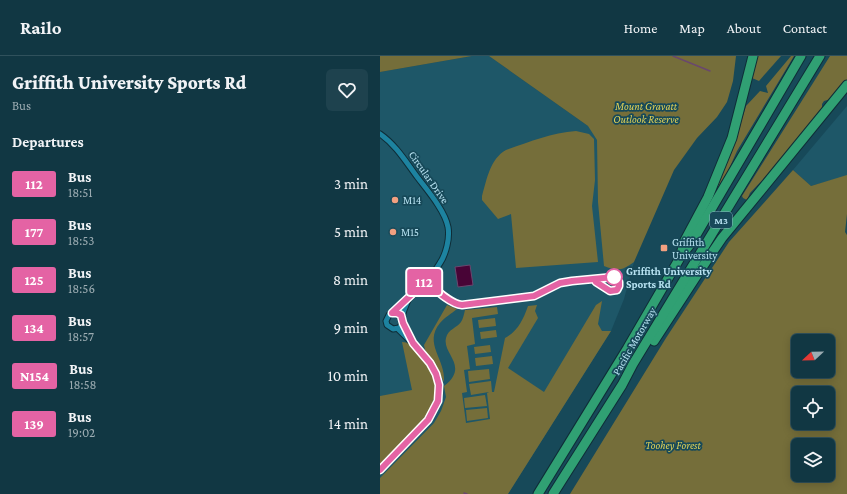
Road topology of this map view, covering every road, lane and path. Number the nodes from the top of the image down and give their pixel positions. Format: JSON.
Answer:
{"nodes":[{"id":1,"x":753,"y":56,"type":"edge"},
{"id":2,"x":802,"y":56,"type":"edge"},
{"id":3,"x":820,"y":56,"type":"edge"},
{"id":4,"x":847,"y":85,"type":"edge"},
{"id":5,"x":380,"y":134,"type":"edge"},
{"id":6,"x":681,"y":256,"type":"junction"},
{"id":7,"x":410,"y":297,"type":"junction"},
{"id":8,"x":392,"y":313,"type":"junction"},
{"id":9,"x":386,"y":320,"type":"junction"},
{"id":10,"x":402,"y":320,"type":"junction"},
{"id":11,"x":380,"y":323,"type":"edge"},
{"id":12,"x":398,"y":328,"type":"junction"},
{"id":13,"x":413,"y":343,"type":"junction"},
{"id":14,"x":622,"y":385,"type":"junction"},
{"id":15,"x":380,"y":470,"type":"edge"},
{"id":16,"x":538,"y":494,"type":"edge"},
{"id":17,"x":553,"y":494,"type":"edge"}],
"edges":[{"from":1,"to":6,"type":"highway"},
{"from":2,"to":6,"type":"highway","name":"Pacific Motorway","number":"M3"},
{"from":3,"to":14,"type":"highway","name":"Pacific Motorway","number":"M3"},
{"from":4,"to":14,"type":"highway"},
{"from":5,"to":7,"type":"street","name":"Circular Drive"},
{"from":6,"to":16,"type":"highway","name":"Pacific Motorway","number":"M3"},
{"from":7,"to":8,"type":"street","name":"Circular Drive"},
{"from":7,"to":10,"type":"street","name":"Circular Drive"},
{"from":8,"to":9,"type":"street"},
{"from":8,"to":10,"type":"street"},
{"from":9,"to":11,"type":"street"},
{"from":9,"to":12,"type":"street"},
{"from":10,"to":12,"type":"street"},
{"from":10,"to":13,"type":"street"},
{"from":12,"to":13,"type":"street"},
{"from":13,"to":15,"type":"street"},
{"from":14,"to":17,"type":"highway","name":"Pacific Motorway","number":"M3"}]}
